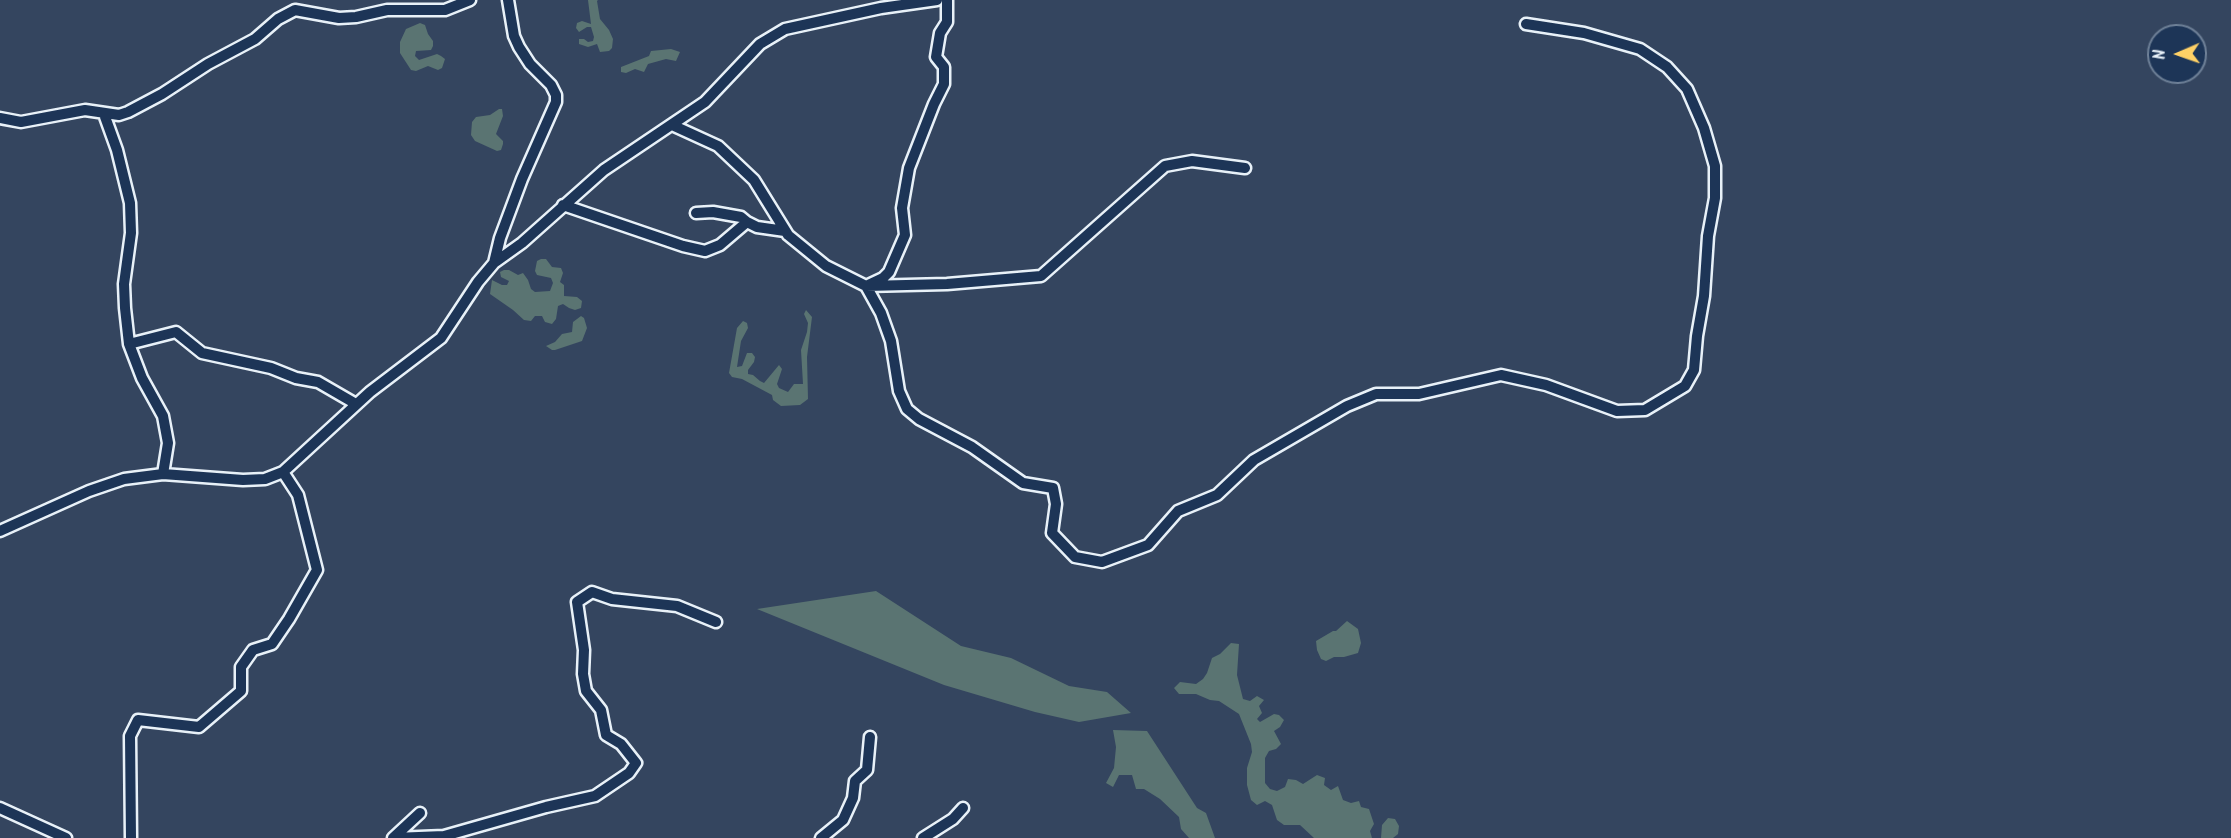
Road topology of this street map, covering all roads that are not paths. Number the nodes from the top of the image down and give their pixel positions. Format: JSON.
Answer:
{"nodes":[{"id":1,"x":470,"y":0,"type":"edge"},
{"id":2,"x":508,"y":0,"type":"edge"},
{"id":3,"x":937,"y":0,"type":"edge"},
{"id":4,"x":947,"y":0,"type":"edge"},
{"id":5,"x":1526,"y":24,"type":"dead end"},
{"id":6,"x":104,"y":114,"type":"junction"},
{"id":7,"x":0,"y":118,"type":"edge"},
{"id":8,"x":672,"y":125,"type":"junction"},
{"id":9,"x":1245,"y":168,"type":"dead end"},
{"id":10,"x":562,"y":205,"type":"junction"},
{"id":11,"x":696,"y":213,"type":"dead end"},
{"id":12,"x":747,"y":222,"type":"junction"},
{"id":13,"x":785,"y":231,"type":"junction"},
{"id":14,"x":494,"y":263,"type":"junction"},
{"id":15,"x":866,"y":286,"type":"junction"},
{"id":16,"x":129,"y":344,"type":"junction"},
{"id":17,"x":356,"y":404,"type":"junction"},
{"id":18,"x":283,"y":472,"type":"junction"},
{"id":19,"x":163,"y":474,"type":"junction"},
{"id":20,"x":0,"y":531,"type":"edge"},
{"id":21,"x":716,"y":622,"type":"dead end"},
{"id":22,"x":870,"y":737,"type":"dead end"},
{"id":23,"x":0,"y":808,"type":"edge"},
{"id":24,"x":963,"y":808,"type":"dead end"},
{"id":25,"x":420,"y":813,"type":"dead end"},
{"id":26,"x":66,"y":838,"type":"edge"},
{"id":27,"x":131,"y":838,"type":"edge"},
{"id":28,"x":394,"y":838,"type":"edge"},
{"id":29,"x":820,"y":838,"type":"edge"},
{"id":30,"x":923,"y":838,"type":"edge"}],
"edges":[{"from":1,"to":6,"type":"street"},
{"from":2,"to":14,"type":"street"},
{"from":3,"to":8,"type":"street"},
{"from":4,"to":15,"type":"street"},
{"from":5,"to":15,"type":"street"},
{"from":6,"to":7,"type":"street"},
{"from":6,"to":16,"type":"street"},
{"from":8,"to":10,"type":"street"},
{"from":8,"to":13,"type":"street"},
{"from":9,"to":15,"type":"street"},
{"from":10,"to":12,"type":"street"},
{"from":10,"to":14,"type":"street"},
{"from":11,"to":12,"type":"street"},
{"from":12,"to":13,"type":"street"},
{"from":13,"to":15,"type":"street"},
{"from":14,"to":17,"type":"street"},
{"from":16,"to":17,"type":"street"},
{"from":16,"to":19,"type":"street"},
{"from":17,"to":18,"type":"street"},
{"from":18,"to":19,"type":"street"},
{"from":18,"to":27,"type":"street"},
{"from":19,"to":20,"type":"street"},
{"from":21,"to":28,"type":"street"},
{"from":22,"to":29,"type":"street"},
{"from":23,"to":26,"type":"street"},
{"from":24,"to":30,"type":"street"},
{"from":25,"to":28,"type":"street"}]}
